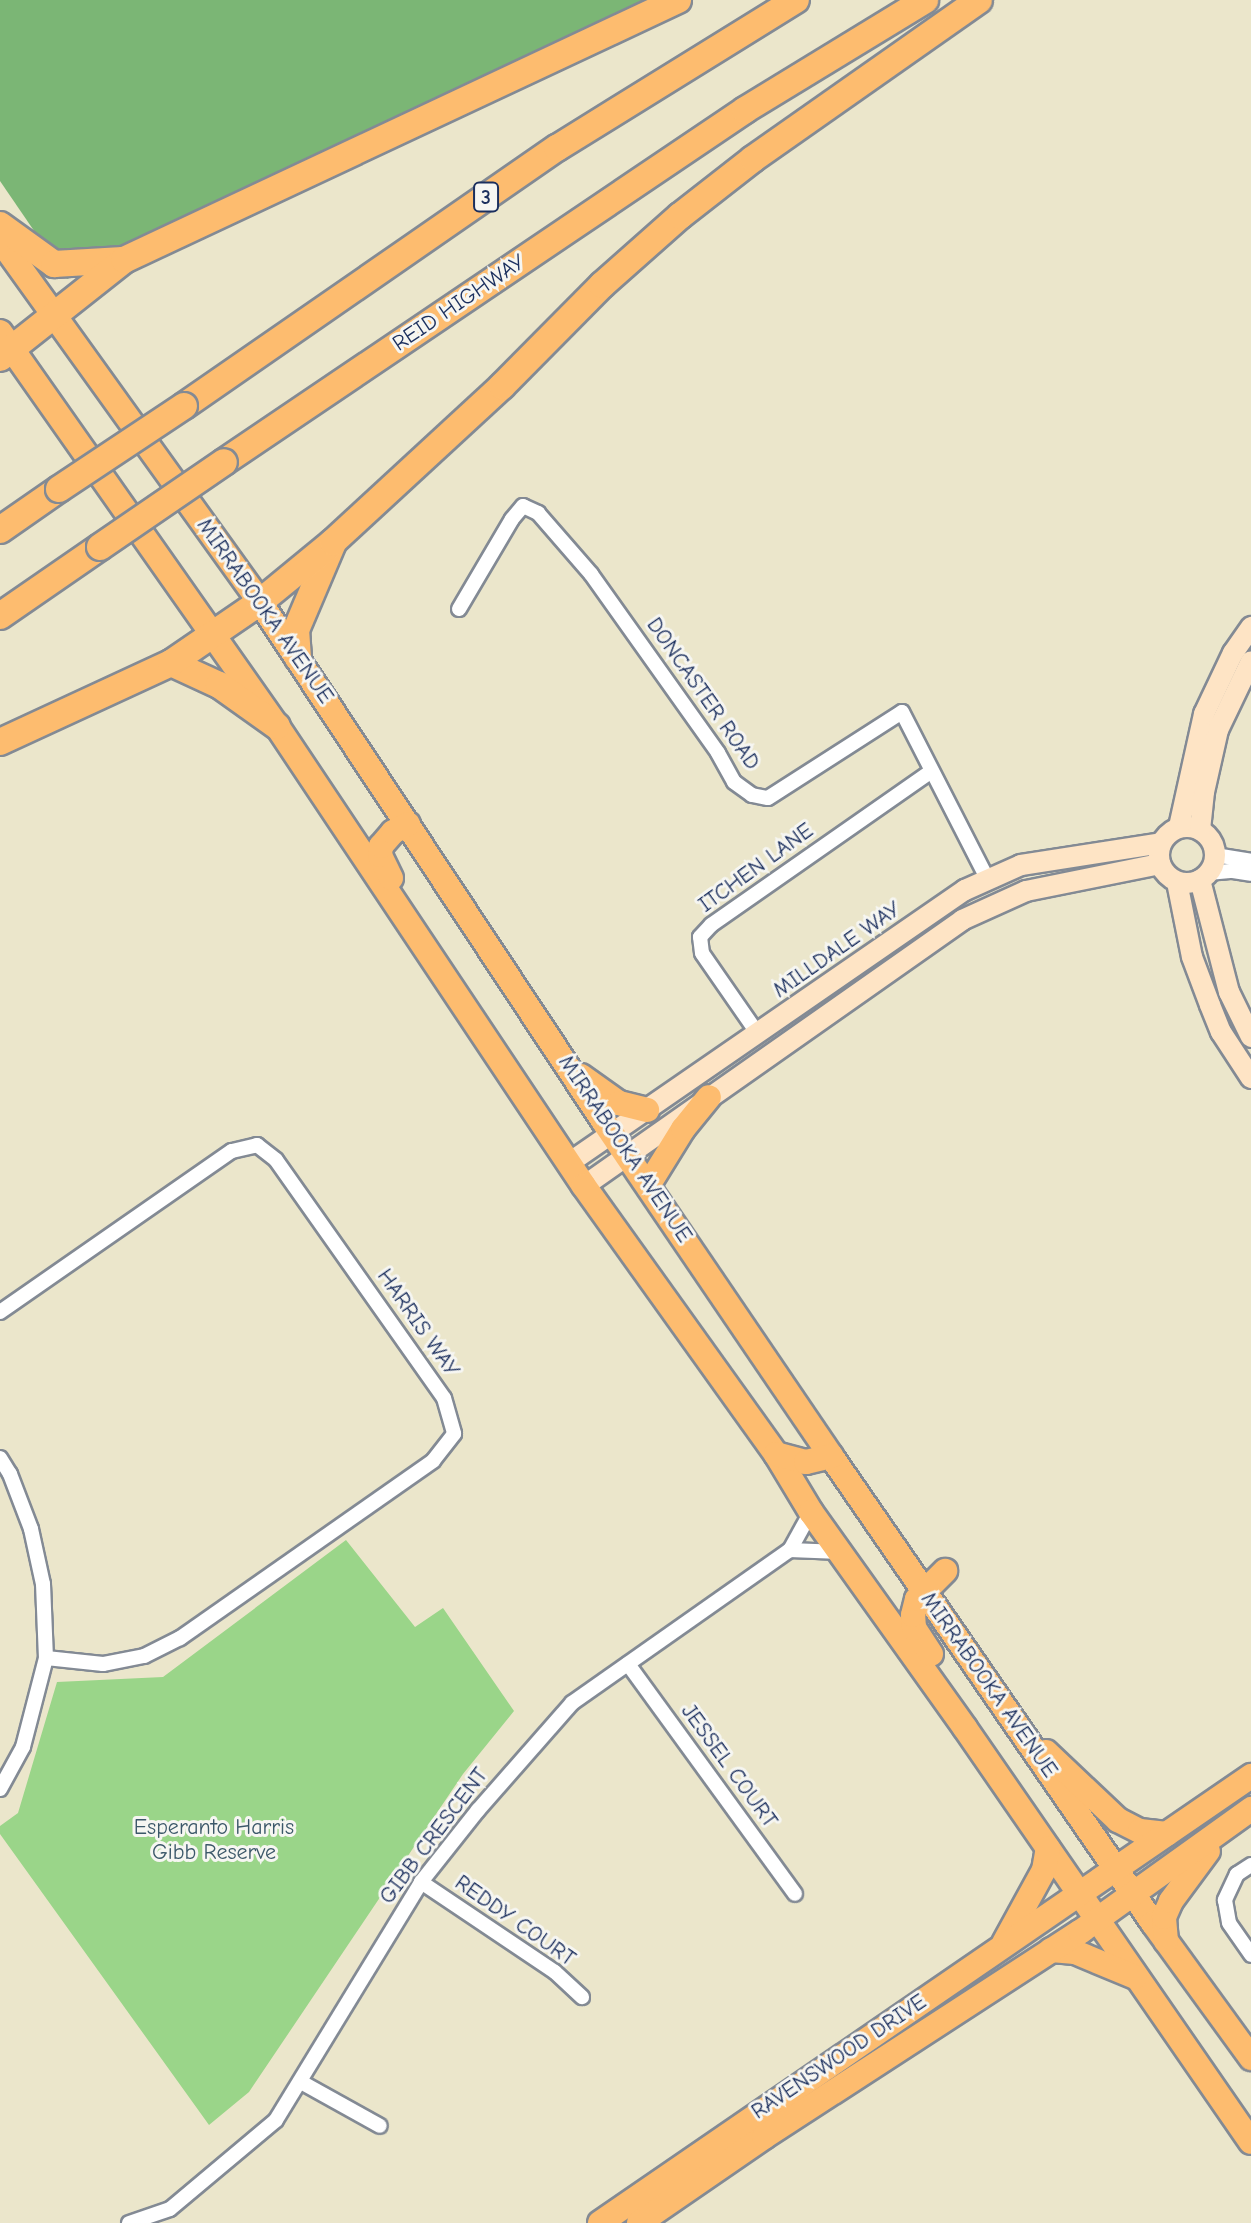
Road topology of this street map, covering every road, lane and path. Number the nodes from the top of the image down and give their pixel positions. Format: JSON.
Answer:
{"nodes":[{"id":1,"x":678,"y":0,"type":"edge"},
{"id":2,"x":796,"y":0,"type":"edge"},
{"id":3,"x":925,"y":0,"type":"edge"},
{"id":4,"x":979,"y":0,"type":"edge"},
{"id":5,"x":0,"y":225,"type":"edge"},
{"id":6,"x":0,"y":240,"type":"edge"},
{"id":7,"x":124,"y":260,"type":"junction"},
{"id":8,"x":55,"y":315,"type":"junction"},
{"id":9,"x":4,"y":346,"type":"edge"},
{"id":10,"x":0,"y":530,"type":"edge"},
{"id":11,"x":333,"y":542,"type":"junction"},
{"id":12,"x":260,"y":602,"type":"junction"},
{"id":13,"x":459,"y":609,"type":"dead end"},
{"id":14,"x":0,"y":616,"type":"edge"},
{"id":15,"x":1251,"y":627,"type":"edge"},
{"id":16,"x":214,"y":635,"type":"junction"},
{"id":17,"x":298,"y":658,"type":"junction"},
{"id":18,"x":1251,"y":661,"type":"edge"},
{"id":19,"x":171,"y":663,"type":"junction"},
{"id":20,"x":1225,"y":690,"type":"junction"},
{"id":21,"x":277,"y":726,"type":"junction"},
{"id":22,"x":0,"y":742,"type":"edge"},
{"id":23,"x":932,"y":771,"type":"junction"},
{"id":24,"x":408,"y":824,"type":"junction"},
{"id":25,"x":1179,"y":827,"type":"junction"},
{"id":26,"x":1200,"y":830,"type":"junction"},
{"id":27,"x":1161,"y":843,"type":"junction"},
{"id":28,"x":1251,"y":861,"type":"edge"},
{"id":29,"x":1160,"y":864,"type":"junction"},
{"id":30,"x":1208,"y":869,"type":"junction"},
{"id":31,"x":1251,"y":874,"type":"edge"},
{"id":32,"x":988,"y":880,"type":"junction"},
{"id":33,"x":1177,"y":882,"type":"junction"},
{"id":34,"x":435,"y":962,"type":"junction"},
{"id":35,"x":758,"y":1034,"type":"junction"},
{"id":36,"x":1251,"y":1037,"type":"edge"},
{"id":37,"x":564,"y":1061,"type":"junction"},
{"id":38,"x":1251,"y":1078,"type":"edge"},
{"id":39,"x":709,"y":1097,"type":"junction"},
{"id":40,"x":647,"y":1110,"type":"junction"},
{"id":41,"x":613,"y":1134,"type":"junction"},
{"id":42,"x":629,"y":1154,"type":"junction"},
{"id":43,"x":569,"y":1163,"type":"junction"},
{"id":44,"x":649,"y":1184,"type":"junction"},
{"id":45,"x":584,"y":1186,"type":"junction"},
{"id":46,"x":0,"y":1312,"type":"edge"},
{"id":47,"x":776,"y":1454,"type":"junction"},
{"id":48,"x":831,"y":1456,"type":"junction"},
{"id":49,"x":0,"y":1458,"type":"edge"},
{"id":50,"x":811,"y":1512,"type":"junction"},
{"id":51,"x":790,"y":1550,"type":"junction"},
{"id":52,"x":840,"y":1552,"type":"junction"},
{"id":53,"x":945,"y":1571,"type":"dead end"},
{"id":54,"x":924,"y":1591,"type":"junction"},
{"id":55,"x":46,"y":1658,"type":"junction"},
{"id":56,"x":628,"y":1664,"type":"junction"},
{"id":57,"x":965,"y":1728,"type":"junction"},
{"id":58,"x":1020,"y":1729,"type":"junction"},
{"id":59,"x":1251,"y":1776,"type":"edge"},
{"id":60,"x":0,"y":1789,"type":"edge"},
{"id":61,"x":1251,"y":1809,"type":"edge"},
{"id":62,"x":1226,"y":1826,"type":"junction"},
{"id":63,"x":1167,"y":1834,"type":"junction"},
{"id":64,"x":1048,"y":1848,"type":"junction"},
{"id":65,"x":1251,"y":1865,"type":"edge"},
{"id":66,"x":1116,"y":1868,"type":"junction"},
{"id":67,"x":421,"y":1882,"type":"junction"},
{"id":68,"x":1080,"y":1893,"type":"junction"},
{"id":69,"x":795,"y":1894,"type":"dead end"},
{"id":70,"x":1134,"y":1895,"type":"junction"},
{"id":71,"x":1098,"y":1919,"type":"junction"},
{"id":72,"x":1166,"y":1941,"type":"junction"},
{"id":73,"x":1001,"y":1947,"type":"junction"},
{"id":74,"x":1051,"y":1950,"type":"junction"},
{"id":75,"x":1251,"y":1955,"type":"edge"},
{"id":76,"x":1136,"y":1977,"type":"junction"},
{"id":77,"x":582,"y":1997,"type":"dead end"},
{"id":78,"x":1251,"y":2058,"type":"edge"},
{"id":79,"x":301,"y":2082,"type":"junction"},
{"id":80,"x":380,"y":2126,"type":"dead end"},
{"id":81,"x":1251,"y":2142,"type":"edge"},
{"id":82,"x":129,"y":2223,"type":"edge"},
{"id":83,"x":600,"y":2223,"type":"edge"},
{"id":84,"x":639,"y":2223,"type":"edge"}],
"edges":[{"from":1,"to":7,"type":"highway"},
{"from":2,"to":10,"type":"highway","number":"3","bridge":true},
{"from":3,"to":14,"type":"highway","name":"REID HIGHWAY","bridge":true},
{"from":4,"to":11,"type":"highway"},
{"from":5,"to":7,"type":"highway"},
{"from":6,"to":8,"type":"main road","name":"MIRRABOOKA AVENUE"},
{"from":7,"to":8,"type":"highway"},
{"from":8,"to":9,"type":"highway"},
{"from":8,"to":12,"type":"main road","name":"MIRRABOOKA AVENUE"},
{"from":9,"to":16,"type":"main road","name":"MIRRABOOKA AVENUE"},
{"from":11,"to":12,"type":"highway"},
{"from":11,"to":17,"type":"highway"},
{"from":12,"to":16,"type":"highway"},
{"from":12,"to":17,"type":"main road","name":"MIRRABOOKA AVENUE"},
{"from":13,"to":23,"type":"street","name":"DONCASTER ROAD"},
{"from":15,"to":20,"type":"street"},
{"from":16,"to":19,"type":"highway"},
{"from":16,"to":21,"type":"main road","name":"MIRRABOOKA AVENUE"},
{"from":17,"to":24,"type":"main road","name":"MIRRABOOKA AVENUE"},
{"from":18,"to":20,"type":"street"},
{"from":19,"to":21,"type":"highway"},
{"from":19,"to":22,"type":"highway"},
{"from":20,"to":25,"type":"street"},
{"from":20,"to":26,"type":"street"},
{"from":21,"to":34,"type":"main road","name":"MIRRABOOKA AVENUE"},
{"from":23,"to":32,"type":"street","name":"DONCASTER ROAD"},
{"from":23,"to":35,"type":"street","name":"ITCHEN LANE"},
{"from":24,"to":34,"type":"main road"},
{"from":24,"to":37,"type":"main road","name":"MIRRABOOKA AVENUE"},
{"from":25,"to":26,"type":"street"},
{"from":25,"to":27,"type":"street"},
{"from":26,"to":30,"type":"street"},
{"from":27,"to":29,"type":"street"},
{"from":27,"to":32,"type":"street","name":"MILLDALE WAY"},
{"from":28,"to":30,"type":"street"},
{"from":29,"to":33,"type":"street"},
{"from":29,"to":39,"type":"street"},
{"from":30,"to":31,"type":"street"},
{"from":30,"to":33,"type":"street"},
{"from":30,"to":36,"type":"street"},
{"from":32,"to":35,"type":"street","name":"MILLDALE WAY"},
{"from":33,"to":38,"type":"street"},
{"from":34,"to":43,"type":"main road","name":"MIRRABOOKA AVENUE"},
{"from":35,"to":40,"type":"street","name":"MILLDALE WAY"},
{"from":37,"to":40,"type":"main road"},
{"from":37,"to":41,"type":"main road","name":"MIRRABOOKA AVENUE"},
{"from":39,"to":42,"type":"street"},
{"from":39,"to":44,"type":"main road"},
{"from":40,"to":41,"type":"street","name":"MILLDALE WAY"},
{"from":41,"to":42,"type":"main road","name":"MIRRABOOKA AVENUE"},
{"from":41,"to":43,"type":"street","name":"MILLDALE WAY"},
{"from":42,"to":44,"type":"main road","name":"MIRRABOOKA AVENUE"},
{"from":42,"to":45,"type":"street"},
{"from":43,"to":45,"type":"main road","name":"MIRRABOOKA AVENUE"},
{"from":44,"to":48,"type":"main road","name":"MIRRABOOKA AVENUE"},
{"from":45,"to":47,"type":"main road","name":"MIRRABOOKA AVENUE"},
{"from":46,"to":55,"type":"street","name":"HARRIS WAY"},
{"from":47,"to":48,"type":"main road"},
{"from":47,"to":50,"type":"main road","name":"MIRRABOOKA AVENUE"},
{"from":48,"to":54,"type":"main road","name":"MIRRABOOKA AVENUE"},
{"from":49,"to":55,"type":"street"},
{"from":50,"to":51,"type":"street","name":"GIBB CRESCENT"},
{"from":50,"to":52,"type":"main road","name":"MIRRABOOKA AVENUE"},
{"from":51,"to":52,"type":"street"},
{"from":51,"to":56,"type":"street","name":"GIBB CRESCENT"},
{"from":52,"to":57,"type":"main road","name":"MIRRABOOKA AVENUE"},
{"from":53,"to":54,"type":"main road"},
{"from":54,"to":57,"type":"main road"},
{"from":54,"to":58,"type":"main road","name":"MIRRABOOKA AVENUE"},
{"from":55,"to":60,"type":"street"},
{"from":56,"to":67,"type":"street","name":"GIBB CRESCENT"},
{"from":56,"to":69,"type":"street","name":"JESSEL COURT"},
{"from":57,"to":64,"type":"main road","name":"MIRRABOOKA AVENUE"},
{"from":58,"to":63,"type":"main road"},
{"from":58,"to":66,"type":"main road","name":"MIRRABOOKA AVENUE"},
{"from":59,"to":63,"type":"main road","name":"RAVENSWOOD DRIVE"},
{"from":61,"to":62,"type":"main road","name":"RAVENSWOOD DRIVE"},
{"from":62,"to":70,"type":"main road","name":"RAVENSWOOD DRIVE"},
{"from":62,"to":72,"type":"main road"},
{"from":63,"to":66,"type":"main road","name":"RAVENSWOOD DRIVE"},
{"from":64,"to":68,"type":"main road","name":"MIRRABOOKA AVENUE"},
{"from":64,"to":73,"type":"main road"},
{"from":65,"to":75,"type":"street"},
{"from":66,"to":68,"type":"main road","name":"RAVENSWOOD DRIVE"},
{"from":66,"to":70,"type":"main road","name":"MIRRABOOKA AVENUE"},
{"from":67,"to":77,"type":"street","name":"REDDY COURT"},
{"from":67,"to":79,"type":"street","name":"GIBB CRESCENT"},
{"from":68,"to":71,"type":"main road","name":"MIRRABOOKA AVENUE"},
{"from":68,"to":73,"type":"main road","name":"RAVENSWOOD DRIVE"},
{"from":70,"to":71,"type":"main road","name":"RAVENSWOOD DRIVE"},
{"from":70,"to":72,"type":"main road","name":"MIRRABOOKA AVENUE"},
{"from":71,"to":74,"type":"main road","name":"RAVENSWOOD DRIVE"},
{"from":71,"to":76,"type":"main road","name":"MIRRABOOKA AVENUE"},
{"from":72,"to":78,"type":"main road","name":"MIRRABOOKA AVENUE"},
{"from":73,"to":83,"type":"main road","name":"RAVENSWOOD DRIVE"},
{"from":74,"to":76,"type":"main road"},
{"from":74,"to":84,"type":"main road","name":"RAVENSWOOD DRIVE"},
{"from":76,"to":81,"type":"main road","name":"MIRRABOOKA AVENUE"},
{"from":79,"to":80,"type":"street"},
{"from":79,"to":82,"type":"street","name":"GIBB CRESCENT"}]}
